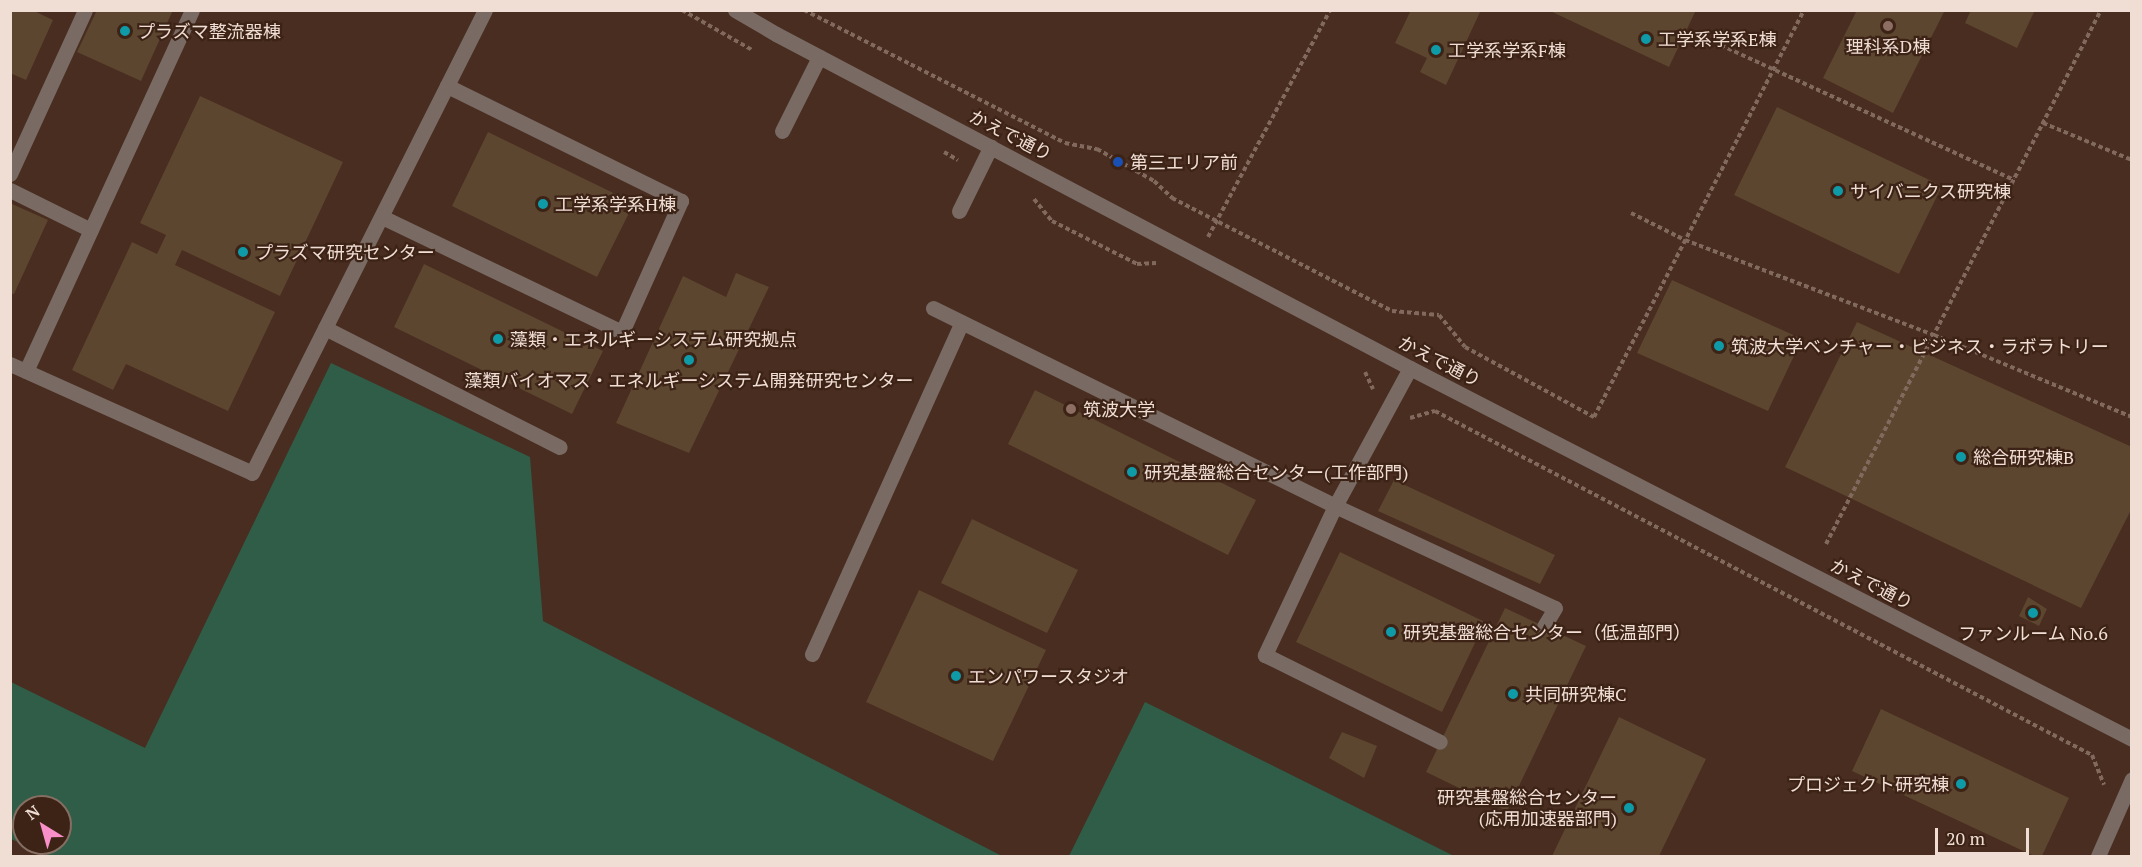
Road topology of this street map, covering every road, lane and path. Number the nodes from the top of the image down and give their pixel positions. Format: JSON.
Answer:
{"nodes":[{"id":1,"x":85,"y":10,"type":"edge"},
{"id":2,"x":192,"y":10,"type":"edge"},
{"id":3,"x":485,"y":10,"type":"edge"},
{"id":4,"x":682,"y":10,"type":"edge"},
{"id":5,"x":735,"y":10,"type":"edge"},
{"id":6,"x":804,"y":10,"type":"edge"},
{"id":7,"x":1330,"y":10,"type":"edge"},
{"id":8,"x":1804,"y":10,"type":"edge"},
{"id":9,"x":2101,"y":10,"type":"edge"},
{"id":10,"x":1714,"y":42,"type":"dead end"},
{"id":11,"x":759,"y":54,"type":"dead end"},
{"id":12,"x":819,"y":57,"type":"junction"},
{"id":13,"x":1773,"y":72,"type":"junction"},
{"id":14,"x":447,"y":87,"type":"junction"},
{"id":15,"x":2043,"y":123,"type":"junction"},
{"id":16,"x":782,"y":131,"type":"dead end"},
{"id":17,"x":991,"y":146,"type":"junction"},
{"id":18,"x":938,"y":150,"type":"dead end"},
{"id":19,"x":2132,"y":160,"type":"edge"},
{"id":20,"x":979,"y":171,"type":"junction"},
{"id":21,"x":10,"y":174,"type":"edge"},
{"id":22,"x":2014,"y":180,"type":"junction"},
{"id":23,"x":10,"y":190,"type":"edge"},
{"id":24,"x":1026,"y":195,"type":"dead end"},
{"id":25,"x":959,"y":211,"type":"dead end"},
{"id":26,"x":1631,"y":213,"type":"dead end"},
{"id":27,"x":382,"y":217,"type":"junction"},
{"id":28,"x":1216,"y":221,"type":"junction"},
{"id":29,"x":91,"y":230,"type":"junction"},
{"id":30,"x":1685,"y":240,"type":"junction"},
{"id":31,"x":1166,"y":268,"type":"dead end"},
{"id":32,"x":933,"y":308,"type":"dead end"},
{"id":33,"x":962,"y":322,"type":"junction"},
{"id":34,"x":325,"y":328,"type":"junction"},
{"id":35,"x":1934,"y":335,"type":"junction"},
{"id":36,"x":10,"y":364,"type":"edge"},
{"id":37,"x":1410,"y":368,"type":"junction"},
{"id":38,"x":26,"y":371,"type":"junction"},
{"id":39,"x":1364,"y":371,"type":"dead end"},
{"id":40,"x":1377,"y":398,"type":"dead end"},
{"id":41,"x":2132,"y":417,"type":"edge"},
{"id":42,"x":1404,"y":419,"type":"dead end"},
{"id":43,"x":560,"y":447,"type":"dead end"},
{"id":44,"x":1335,"y":506,"type":"junction"},
{"id":45,"x":1826,"y":544,"type":"dead end"},
{"id":46,"x":1544,"y":626,"type":"dead end"},
{"id":47,"x":812,"y":654,"type":"dead end"},
{"id":48,"x":2132,"y":739,"type":"edge"},
{"id":49,"x":1440,"y":742,"type":"dead end"},
{"id":50,"x":2132,"y":779,"type":"edge"},
{"id":51,"x":2105,"y":786,"type":"dead end"},
{"id":52,"x":2098,"y":856,"type":"edge"}],
"edges":[{"from":1,"to":21,"type":"street"},
{"from":2,"to":29,"type":"street"},
{"from":3,"to":14,"type":"street"},
{"from":4,"to":11,"type":"path"},
{"from":5,"to":12,"type":"street","name":"かえで通り"},
{"from":6,"to":28,"type":"path"},
{"from":7,"to":28,"type":"path"},
{"from":8,"to":13,"type":"path"},
{"from":9,"to":15,"type":"path"},
{"from":10,"to":13,"type":"path"},
{"from":12,"to":16,"type":"street"},
{"from":12,"to":17,"type":"street","name":"かえで通り"},
{"from":13,"to":22,"type":"path"},
{"from":13,"to":30,"type":"path"},
{"from":14,"to":27,"type":"street"},
{"from":14,"to":27,"type":"street"},
{"from":15,"to":19,"type":"path"},
{"from":15,"to":22,"type":"path"},
{"from":17,"to":20,"type":"street"},
{"from":17,"to":37,"type":"street","name":"かえで通り"},
{"from":18,"to":20,"type":"path"},
{"from":20,"to":25,"type":"street"},
{"from":22,"to":35,"type":"path"},
{"from":23,"to":29,"type":"street"},
{"from":24,"to":31,"type":"path"},
{"from":26,"to":30,"type":"path"},
{"from":27,"to":34,"type":"street"},
{"from":28,"to":30,"type":"path"},
{"from":29,"to":38,"type":"street"},
{"from":30,"to":35,"type":"path"},
{"from":32,"to":33,"type":"street"},
{"from":33,"to":44,"type":"street"},
{"from":33,"to":47,"type":"street"},
{"from":34,"to":38,"type":"street"},
{"from":34,"to":43,"type":"street"},
{"from":35,"to":41,"type":"path"},
{"from":35,"to":45,"type":"path"},
{"from":36,"to":38,"type":"street"},
{"from":37,"to":44,"type":"street"},
{"from":37,"to":48,"type":"street","name":"かえで通り"},
{"from":39,"to":40,"type":"path"},
{"from":42,"to":51,"type":"path"},
{"from":44,"to":46,"type":"street"},
{"from":44,"to":49,"type":"street"},
{"from":50,"to":52,"type":"street"}]}
